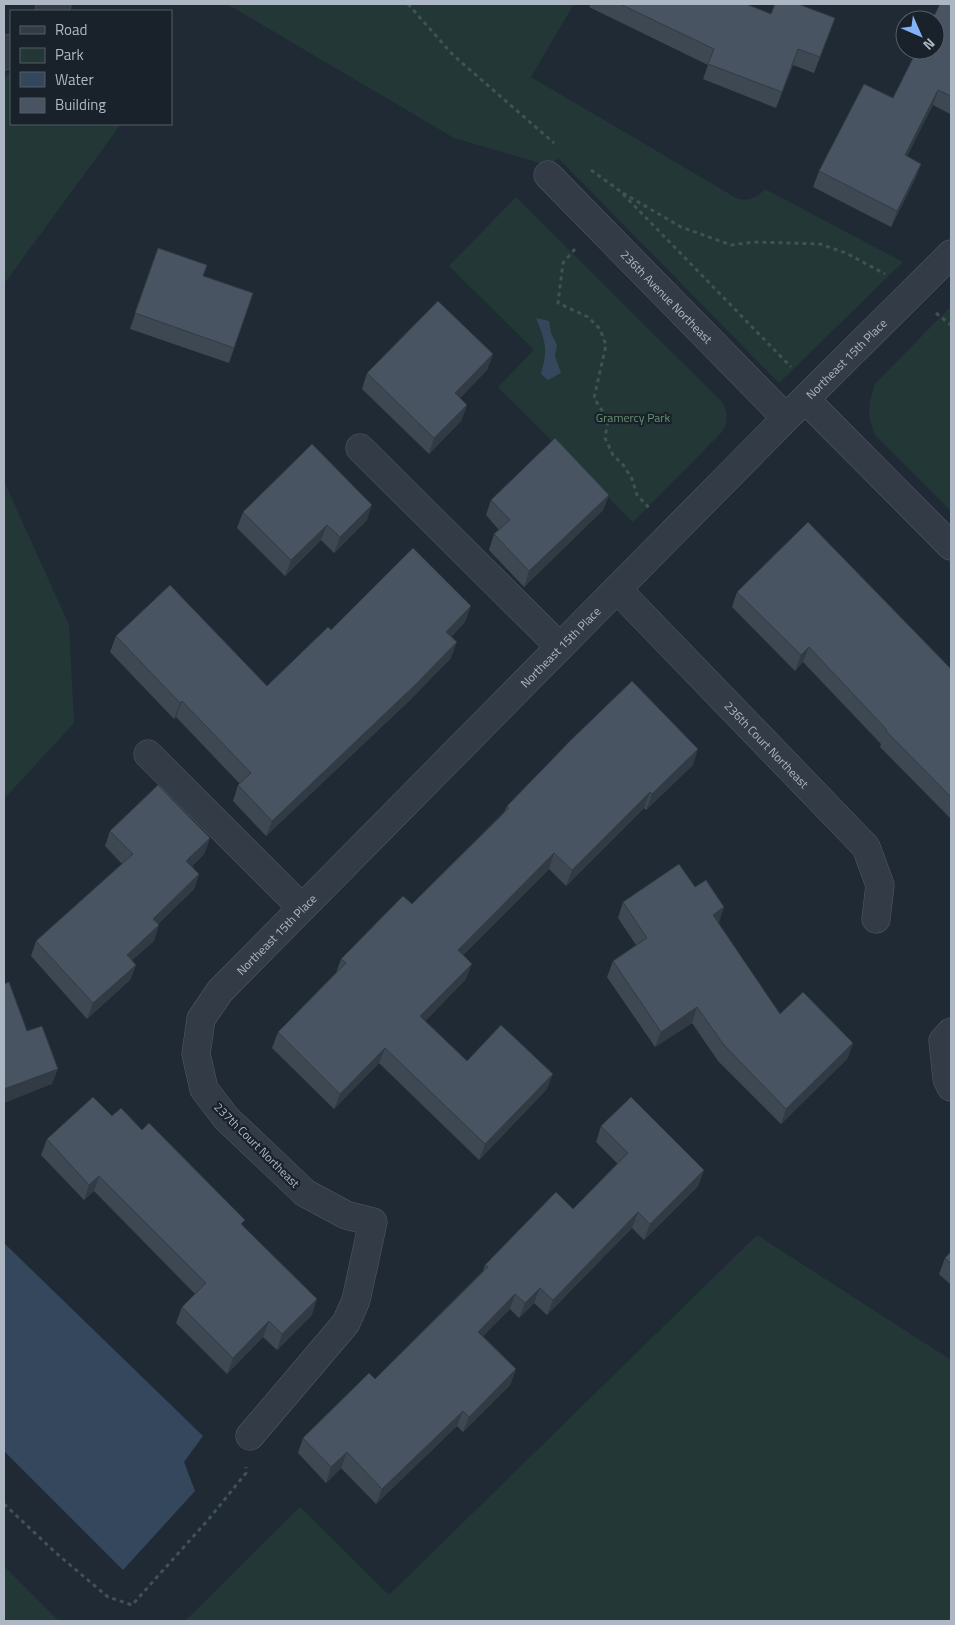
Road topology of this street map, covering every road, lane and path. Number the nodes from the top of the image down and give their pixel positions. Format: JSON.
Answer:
{"nodes":[{"id":1,"x":548,"y":175,"type":"dead end"},
{"id":2,"x":620,"y":191,"type":"dead end"},
{"id":3,"x":599,"y":226,"type":"junction"},
{"id":4,"x":951,"y":254,"type":"edge"},
{"id":5,"x":912,"y":294,"type":"junction"},
{"id":6,"x":951,"y":325,"type":"edge"},
{"id":7,"x":805,"y":399,"type":"junction"},
{"id":8,"x":786,"y":418,"type":"junction"},
{"id":9,"x":360,"y":448,"type":"dead end"},
{"id":10,"x":673,"y":533,"type":"junction"},
{"id":11,"x":951,"y":546,"type":"edge"},
{"id":12,"x":617,"y":589,"type":"junction"},
{"id":13,"x":560,"y":647,"type":"junction"},
{"id":14,"x":148,"y":754,"type":"dead end"},
{"id":15,"x":302,"y":908,"type":"junction"},
{"id":16,"x":876,"y":919,"type":"dead end"},
{"id":17,"x":951,"y":1032,"type":"edge"},
{"id":18,"x":196,"y":1054,"type":"joint"},
{"id":19,"x":951,"y":1087,"type":"edge"},
{"id":20,"x":250,"y":1436,"type":"joint"},
{"id":21,"x":4,"y":1504,"type":"edge"}],
"edges":[{"from":1,"to":3,"type":"street","name":"236th Avenue Northeast"},
{"from":2,"to":5,"type":"path"},
{"from":3,"to":8,"type":"street","name":"236th Avenue Northeast"},
{"from":3,"to":10,"type":"path"},
{"from":4,"to":5,"type":"street","name":"Northeast 15th Place"},
{"from":5,"to":6,"type":"path"},
{"from":5,"to":7,"type":"street","name":"Northeast 15th Place"},
{"from":7,"to":8,"type":"street","name":"Northeast 15th Place"},
{"from":7,"to":11,"type":"street"},
{"from":8,"to":10,"type":"street","name":"Northeast 15th Place"},
{"from":9,"to":13,"type":"street"},
{"from":10,"to":12,"type":"street","name":"Northeast 15th Place"},
{"from":12,"to":13,"type":"street","name":"Northeast 15th Place"},
{"from":12,"to":16,"type":"street","name":"236th Court Northeast"},
{"from":13,"to":15,"type":"street","name":"Northeast 15th Place"},
{"from":14,"to":15,"type":"street"},
{"from":15,"to":18,"type":"street","name":"Northeast 15th Place"},
{"from":17,"to":19,"type":"street"},
{"from":18,"to":20,"type":"street","name":"237th Court Northeast"},
{"from":20,"to":21,"type":"path"}]}
